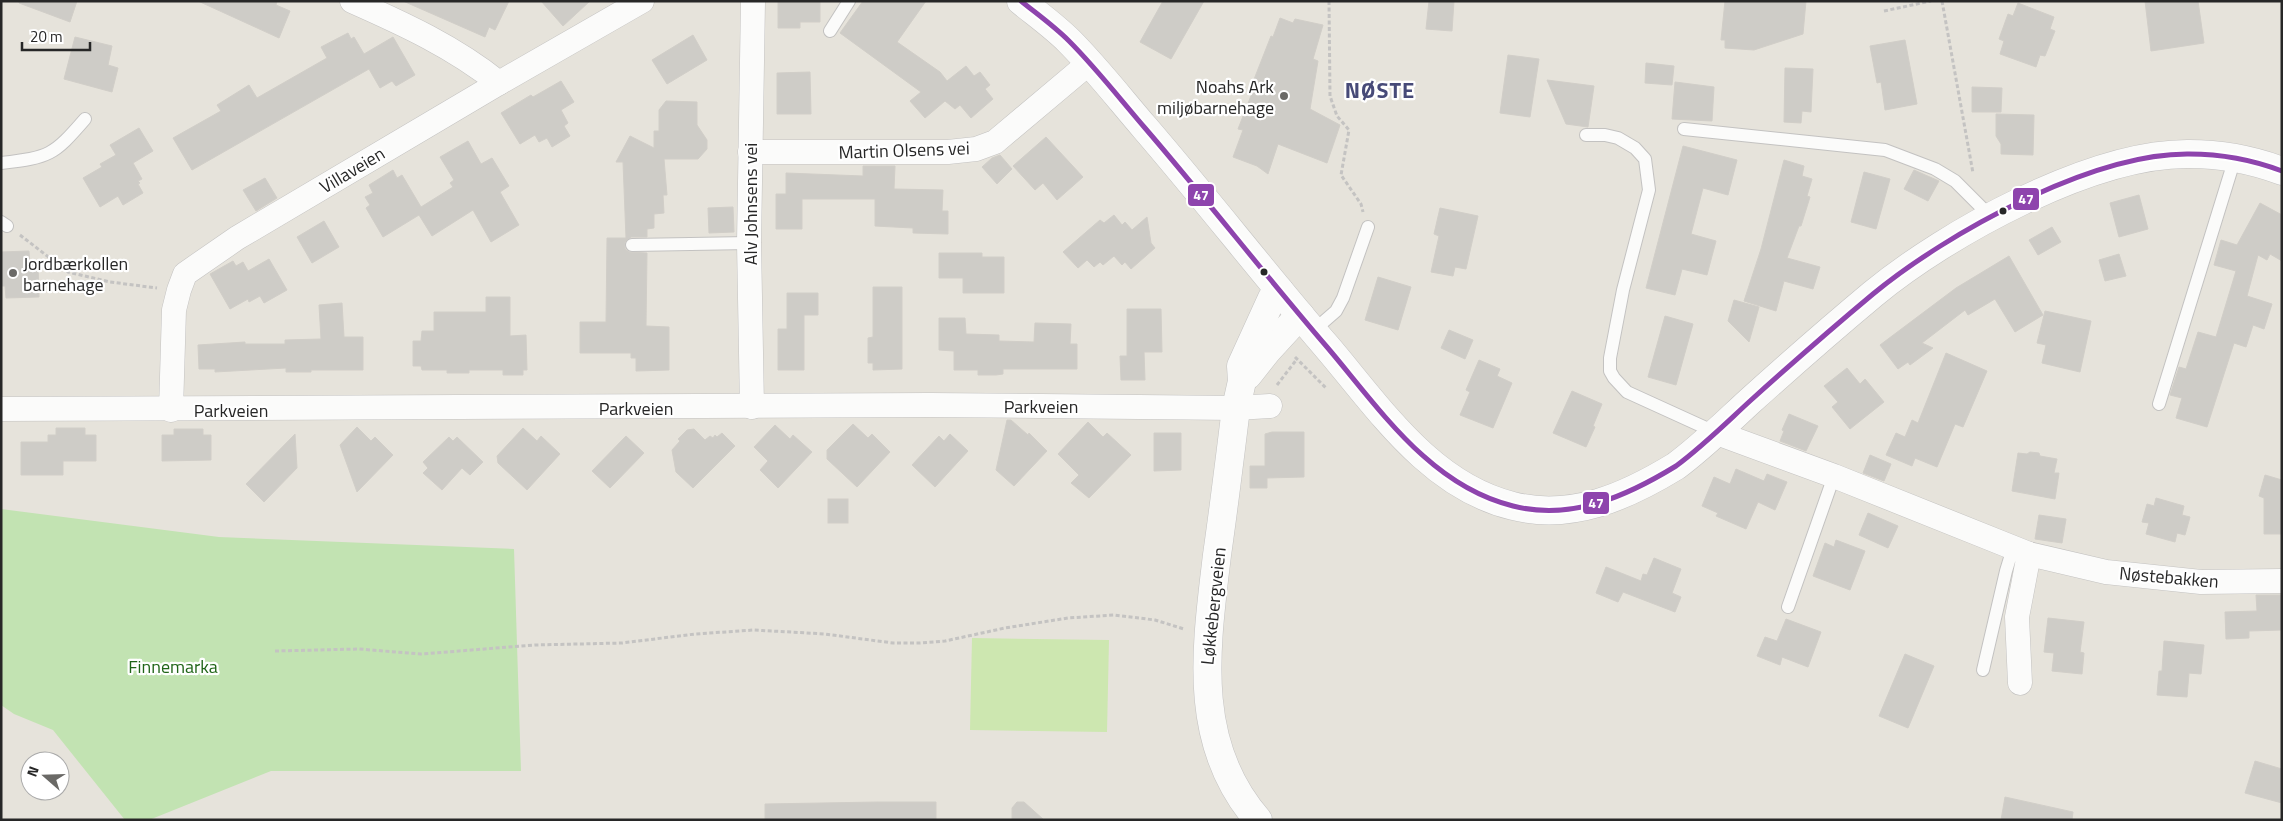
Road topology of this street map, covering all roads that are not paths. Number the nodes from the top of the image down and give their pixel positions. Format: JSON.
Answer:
{"nodes":[{"id":1,"x":352,"y":1,"type":"edge"},
{"id":2,"x":642,"y":1,"type":"edge"},
{"id":3,"x":753,"y":1,"type":"edge"},
{"id":4,"x":849,"y":1,"type":"edge"},
{"id":5,"x":1021,"y":1,"type":"edge"},
{"id":6,"x":830,"y":31,"type":"dead end"},
{"id":7,"x":1089,"y":63,"type":"junction"},
{"id":8,"x":499,"y":83,"type":"junction"},
{"id":9,"x":85,"y":119,"type":"dead end"},
{"id":10,"x":1684,"y":129,"type":"dead end"},
{"id":11,"x":1586,"y":135,"type":"dead end"},
{"id":12,"x":750,"y":152,"type":"junction"},
{"id":13,"x":2235,"y":158,"type":"junction"},
{"id":14,"x":1,"y":163,"type":"edge"},
{"id":15,"x":2282,"y":172,"type":"edge"},
{"id":16,"x":1991,"y":217,"type":"junction"},
{"id":17,"x":1368,"y":227,"type":"dead end"},
{"id":18,"x":749,"y":244,"type":"junction"},
{"id":19,"x":632,"y":245,"type":"dead end"},
{"id":20,"x":1279,"y":290,"type":"junction"},
{"id":21,"x":1306,"y":323,"type":"junction"},
{"id":22,"x":1242,"y":381,"type":"junction"},
{"id":23,"x":2159,"y":404,"type":"dead end"},
{"id":24,"x":1267,"y":406,"type":"road end"},
{"id":25,"x":752,"y":408,"type":"junction"},
{"id":26,"x":1236,"y":408,"type":"junction"},
{"id":27,"x":1,"y":409,"type":"edge"},
{"id":28,"x":171,"y":410,"type":"junction"},
{"id":29,"x":1717,"y":433,"type":"junction"},
{"id":30,"x":1834,"y":476,"type":"junction"},
{"id":31,"x":2021,"y":551,"type":"junction"},
{"id":32,"x":2282,"y":581,"type":"edge"},
{"id":33,"x":1788,"y":607,"type":"dead end"},
{"id":34,"x":1983,"y":670,"type":"dead end"},
{"id":35,"x":2020,"y":683,"type":"dead end"},
{"id":36,"x":1258,"y":820,"type":"edge"}],
"edges":[{"from":1,"to":8,"type":"street"},
{"from":2,"to":8,"type":"street","name":"Villaveien"},
{"from":3,"to":12,"type":"street","name":"Alv Johnsens vei"},
{"from":4,"to":6,"type":"lane"},
{"from":5,"to":7,"type":"main road"},
{"from":7,"to":12,"type":"street","name":"Martin Olsens vei"},
{"from":7,"to":20,"type":"main road"},
{"from":8,"to":28,"type":"street","name":"Villaveien"},
{"from":9,"to":14,"type":"lane"},
{"from":10,"to":16,"type":"lane"},
{"from":11,"to":29,"type":"lane","name":"Nøstebakken"},
{"from":12,"to":18,"type":"street","name":"Alv Johnsens vei"},
{"from":13,"to":15,"type":"main road"},
{"from":13,"to":16,"type":"main road"},
{"from":13,"to":23,"type":"lane"},
{"from":16,"to":29,"type":"main road"},
{"from":17,"to":21,"type":"lane"},
{"from":18,"to":19,"type":"lane"},
{"from":18,"to":25,"type":"street","name":"Alv Johnsens vei"},
{"from":20,"to":21,"type":"main road"},
{"from":20,"to":22,"type":"main road","name":"Løkkebergveien"},
{"from":21,"to":22,"type":"main road","name":"Løkkebergveien"},
{"from":21,"to":29,"type":"main road"},
{"from":22,"to":26,"type":"main road","name":"Løkkebergveien"},
{"from":24,"to":26,"type":"street","name":"Parkveien"},
{"from":25,"to":26,"type":"street","name":"Parkveien"},
{"from":25,"to":28,"type":"street","name":"Parkveien"},
{"from":26,"to":36,"type":"main road","name":"Løkkebergveien"},
{"from":27,"to":28,"type":"street","name":"Parkveien"},
{"from":29,"to":30,"type":"street","name":"Nøstebakken"},
{"from":30,"to":31,"type":"street","name":"Nøstebakken"},
{"from":30,"to":33,"type":"lane"},
{"from":31,"to":32,"type":"street","name":"Nøstebakken"},
{"from":31,"to":34,"type":"lane"},
{"from":31,"to":35,"type":"street"}]}
